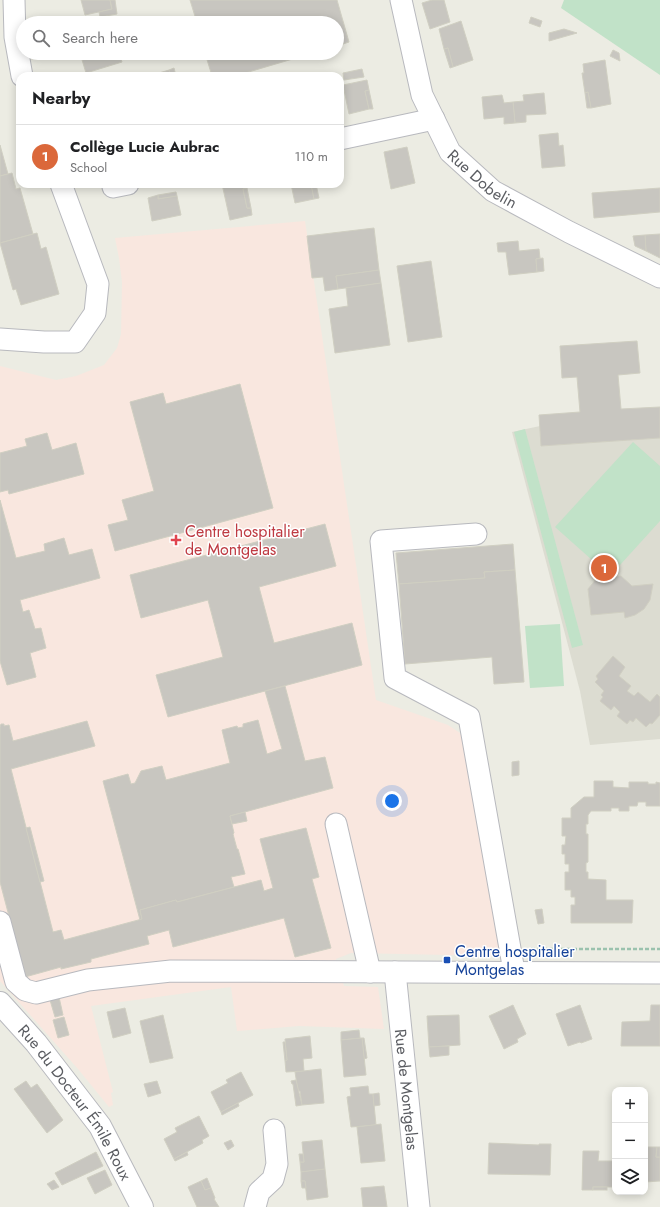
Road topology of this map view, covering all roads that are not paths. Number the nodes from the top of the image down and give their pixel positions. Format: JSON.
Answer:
{"nodes":[{"id":1,"x":14,"y":0,"type":"edge"},
{"id":2,"x":401,"y":0,"type":"edge"},
{"id":3,"x":16,"y":47,"type":"edge"},
{"id":4,"x":19,"y":60,"type":"edge"},
{"id":5,"x":21,"y":72,"type":"edge"},
{"id":6,"x":434,"y":119,"type":"junction"},
{"id":7,"x":344,"y":138,"type":"edge"},
{"id":8,"x":62,"y":188,"type":"edge"},
{"id":9,"x":660,"y":277,"type":"edge"},
{"id":10,"x":0,"y":338,"type":"edge"},
{"id":11,"x":476,"y":534,"type":"dead end"},
{"id":12,"x":336,"y":824,"type":"dead end"},
{"id":13,"x":0,"y":922,"type":"edge"},
{"id":14,"x":514,"y":971,"type":"junction"},
{"id":15,"x":370,"y":972,"type":"junction"},
{"id":16,"x":395,"y":972,"type":"junction"},
{"id":17,"x":660,"y":972,"type":"edge"},
{"id":18,"x":0,"y":1004,"type":"edge"},
{"id":19,"x":274,"y":1130,"type":"dead end"},
{"id":20,"x":142,"y":1207,"type":"edge"},
{"id":21,"x":255,"y":1207,"type":"edge"},
{"id":22,"x":419,"y":1207,"type":"edge"}],
"edges":[{"from":1,"to":3,"type":"street"},
{"from":2,"to":6,"type":"street","name":"Rue Dobelin"},
{"from":4,"to":5,"type":"street"},
{"from":6,"to":7,"type":"street"},
{"from":6,"to":9,"type":"street","name":"Rue Dobelin"},
{"from":8,"to":10,"type":"street"},
{"from":11,"to":14,"type":"street"},
{"from":12,"to":15,"type":"street"},
{"from":13,"to":15,"type":"street"},
{"from":14,"to":16,"type":"street"},
{"from":14,"to":17,"type":"street"},
{"from":15,"to":16,"type":"street"},
{"from":16,"to":22,"type":"street","name":"Rue de Montgelas"},
{"from":18,"to":20,"type":"street","name":"Rue du Docteur Émile Roux"},
{"from":19,"to":21,"type":"street"}]}
